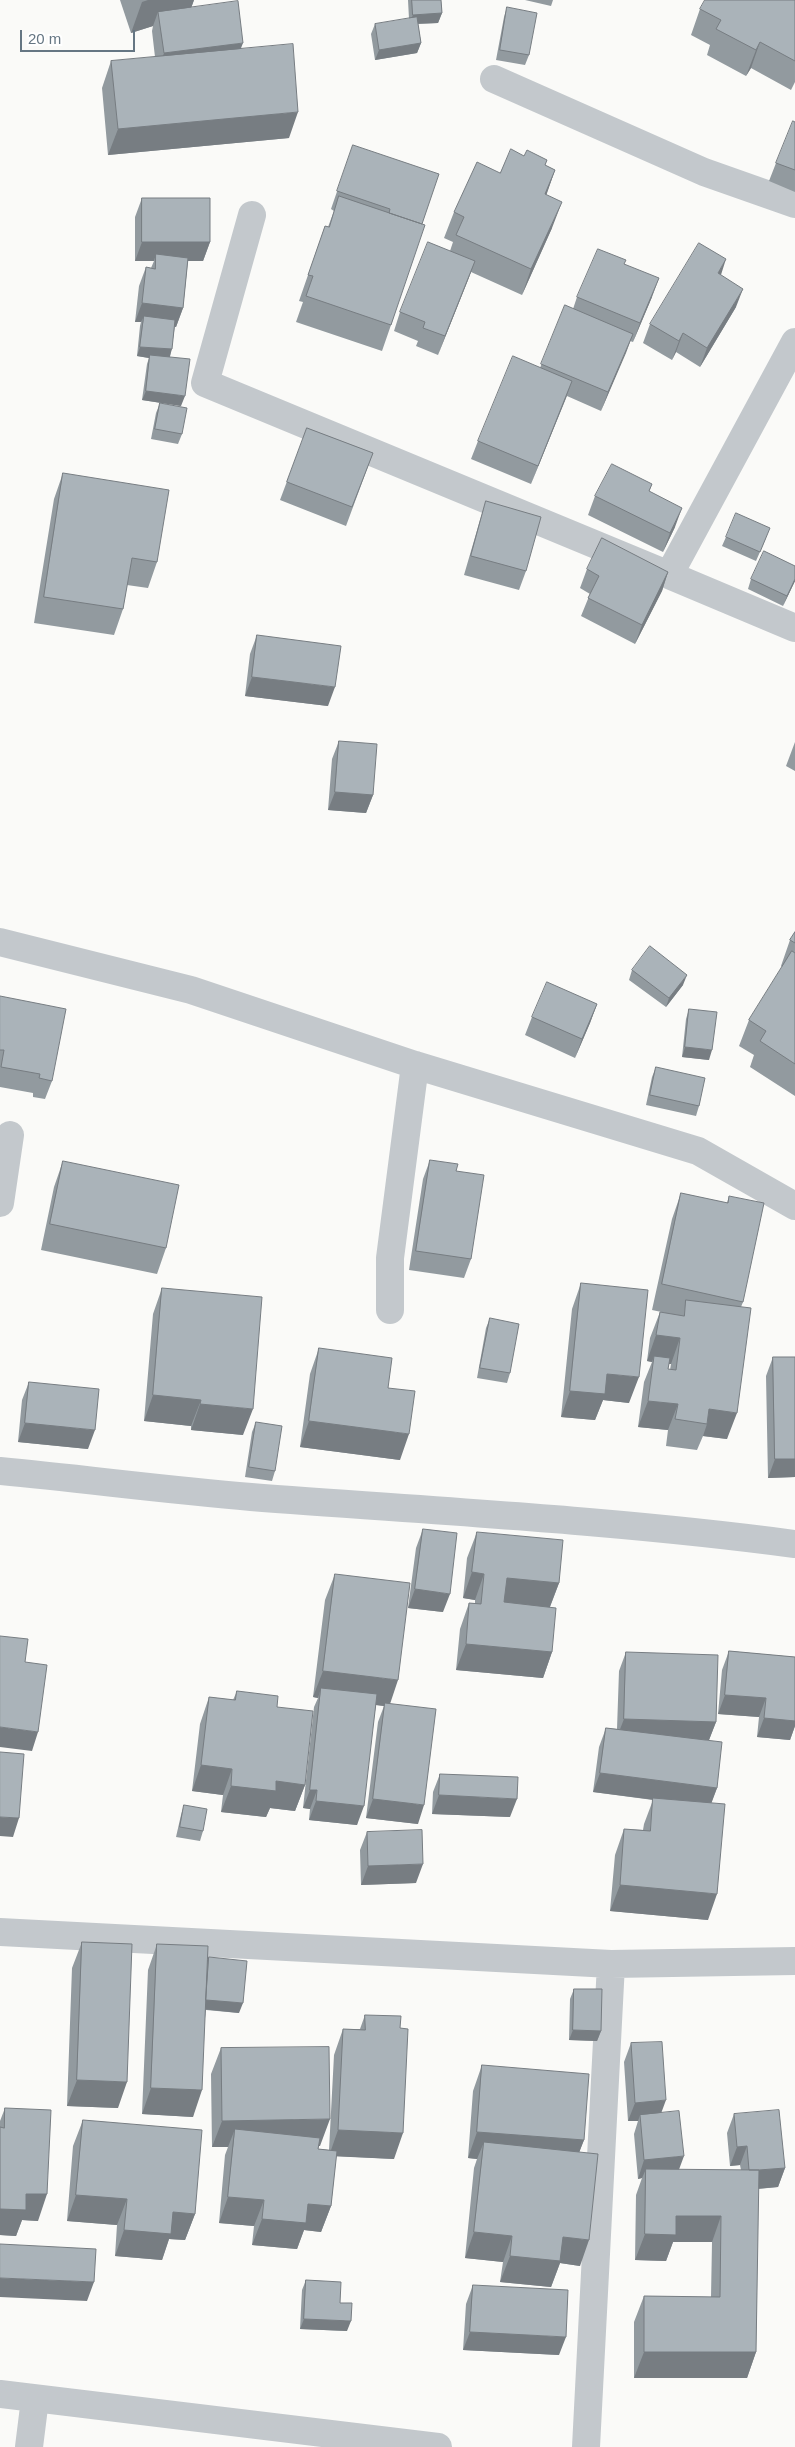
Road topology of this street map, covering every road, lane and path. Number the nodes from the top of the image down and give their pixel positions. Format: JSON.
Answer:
{"nodes":[{"id":1,"x":494,"y":79,"type":"dead end"},
{"id":2,"x":795,"y":204,"type":"edge"},
{"id":3,"x":252,"y":215,"type":"dead end"},
{"id":4,"x":795,"y":342,"type":"edge"},
{"id":5,"x":669,"y":575,"type":"junction"},
{"id":6,"x":795,"y":628,"type":"edge"},
{"id":7,"x":0,"y":942,"type":"edge"},
{"id":8,"x":415,"y":1064,"type":"junction"},
{"id":9,"x":10,"y":1135,"type":"dead end"},
{"id":10,"x":0,"y":1203,"type":"edge"},
{"id":11,"x":795,"y":1206,"type":"edge"},
{"id":12,"x":390,"y":1310,"type":"dead end"},
{"id":13,"x":0,"y":1471,"type":"edge"},
{"id":14,"x":795,"y":1544,"type":"edge"},
{"id":15,"x":0,"y":1932,"type":"edge"},
{"id":16,"x":795,"y":1961,"type":"edge"},
{"id":17,"x":611,"y":1964,"type":"junction"},
{"id":18,"x":0,"y":2394,"type":"edge"},
{"id":19,"x":35,"y":2399,"type":"junction"},
{"id":20,"x":29,"y":2447,"type":"edge"},
{"id":21,"x":438,"y":2447,"type":"edge"},
{"id":22,"x":586,"y":2447,"type":"edge"}],
"edges":[{"from":1,"to":2,"type":"street"},
{"from":3,"to":5,"type":"street"},
{"from":4,"to":5,"type":"street"},
{"from":5,"to":6,"type":"street"},
{"from":7,"to":8,"type":"street"},
{"from":8,"to":11,"type":"street"},
{"from":8,"to":12,"type":"street"},
{"from":9,"to":10,"type":"street"},
{"from":13,"to":14,"type":"street"},
{"from":15,"to":17,"type":"street"},
{"from":16,"to":17,"type":"street"},
{"from":17,"to":22,"type":"street"},
{"from":18,"to":19,"type":"street"},
{"from":19,"to":20,"type":"street"},
{"from":19,"to":21,"type":"street"}]}
